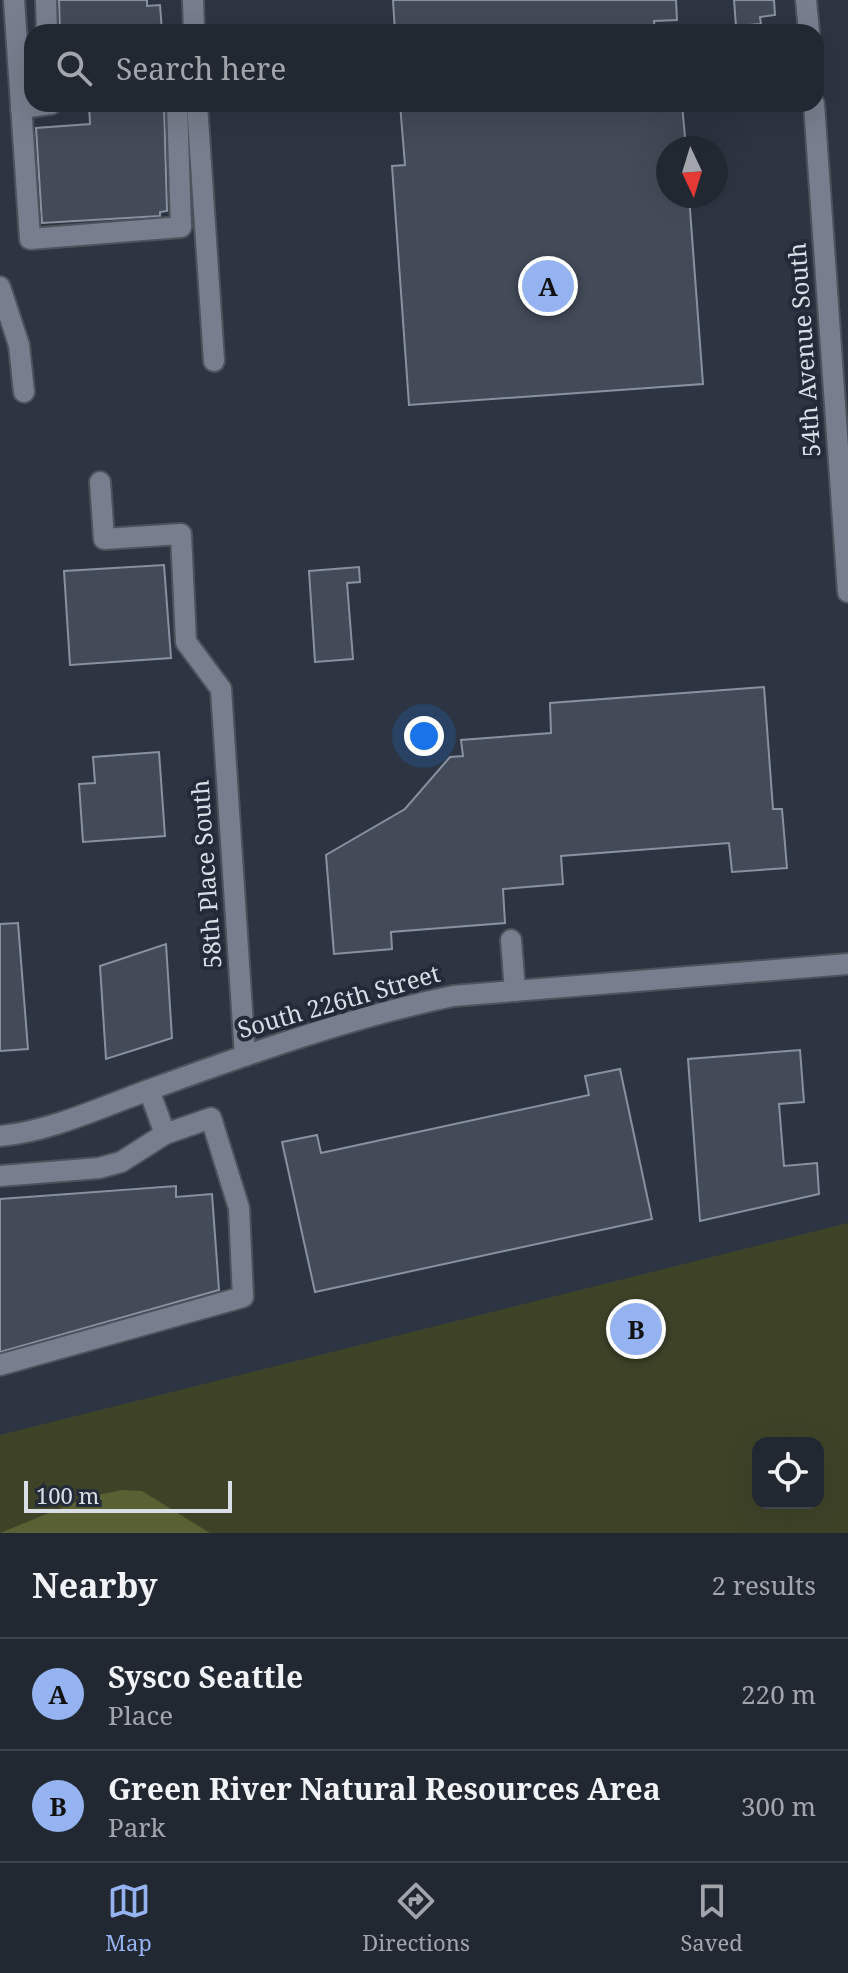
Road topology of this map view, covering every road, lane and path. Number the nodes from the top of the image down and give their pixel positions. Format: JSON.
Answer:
{"nodes":[{"id":1,"x":14,"y":0,"type":"edge"},
{"id":2,"x":46,"y":0,"type":"edge"},
{"id":3,"x":193,"y":0,"type":"edge"},
{"id":4,"x":806,"y":0,"type":"edge"},
{"id":5,"x":47,"y":24,"type":"edge"},
{"id":6,"x":194,"y":24,"type":"edge"},
{"id":7,"x":808,"y":24,"type":"edge"},
{"id":8,"x":21,"y":108,"type":"junction"},
{"id":9,"x":24,"y":108,"type":"edge"},
{"id":10,"x":177,"y":112,"type":"edge"},
{"id":11,"x":198,"y":112,"type":"edge"},
{"id":12,"x":815,"y":112,"type":"edge"},
{"id":13,"x":0,"y":287,"type":"edge"},
{"id":14,"x":214,"y":361,"type":"dead end"},
{"id":15,"x":24,"y":392,"type":"dead end"},
{"id":16,"x":100,"y":482,"type":"dead end"},
{"id":17,"x":848,"y":592,"type":"edge"},
{"id":18,"x":511,"y":940,"type":"dead end"},
{"id":19,"x":848,"y":964,"type":"edge"},
{"id":20,"x":515,"y":991,"type":"junction"},
{"id":21,"x":245,"y":1056,"type":"junction"},
{"id":22,"x":149,"y":1090,"type":"junction"},
{"id":23,"x":165,"y":1134,"type":"junction"},
{"id":24,"x":0,"y":1136,"type":"edge"},
{"id":25,"x":0,"y":1176,"type":"edge"},
{"id":26,"x":0,"y":1365,"type":"edge"}],
"edges":[{"from":1,"to":8,"type":"street"},
{"from":2,"to":5,"type":"street"},
{"from":3,"to":6,"type":"street"},
{"from":4,"to":7,"type":"street"},
{"from":8,"to":9,"type":"street"},
{"from":8,"to":10,"type":"street"},
{"from":11,"to":14,"type":"street"},
{"from":12,"to":17,"type":"street","name":"54th Avenue South"},
{"from":13,"to":15,"type":"street"},
{"from":16,"to":21,"type":"street","name":"58th Place South"},
{"from":18,"to":20,"type":"street"},
{"from":19,"to":20,"type":"street","name":"South 226th Street"},
{"from":20,"to":21,"type":"street","name":"South 226th Street"},
{"from":21,"to":22,"type":"street","name":"South 226th Street"},
{"from":22,"to":23,"type":"street"},
{"from":22,"to":24,"type":"street","name":"South 226th Street"},
{"from":23,"to":25,"type":"street"},
{"from":23,"to":26,"type":"street"}]}
